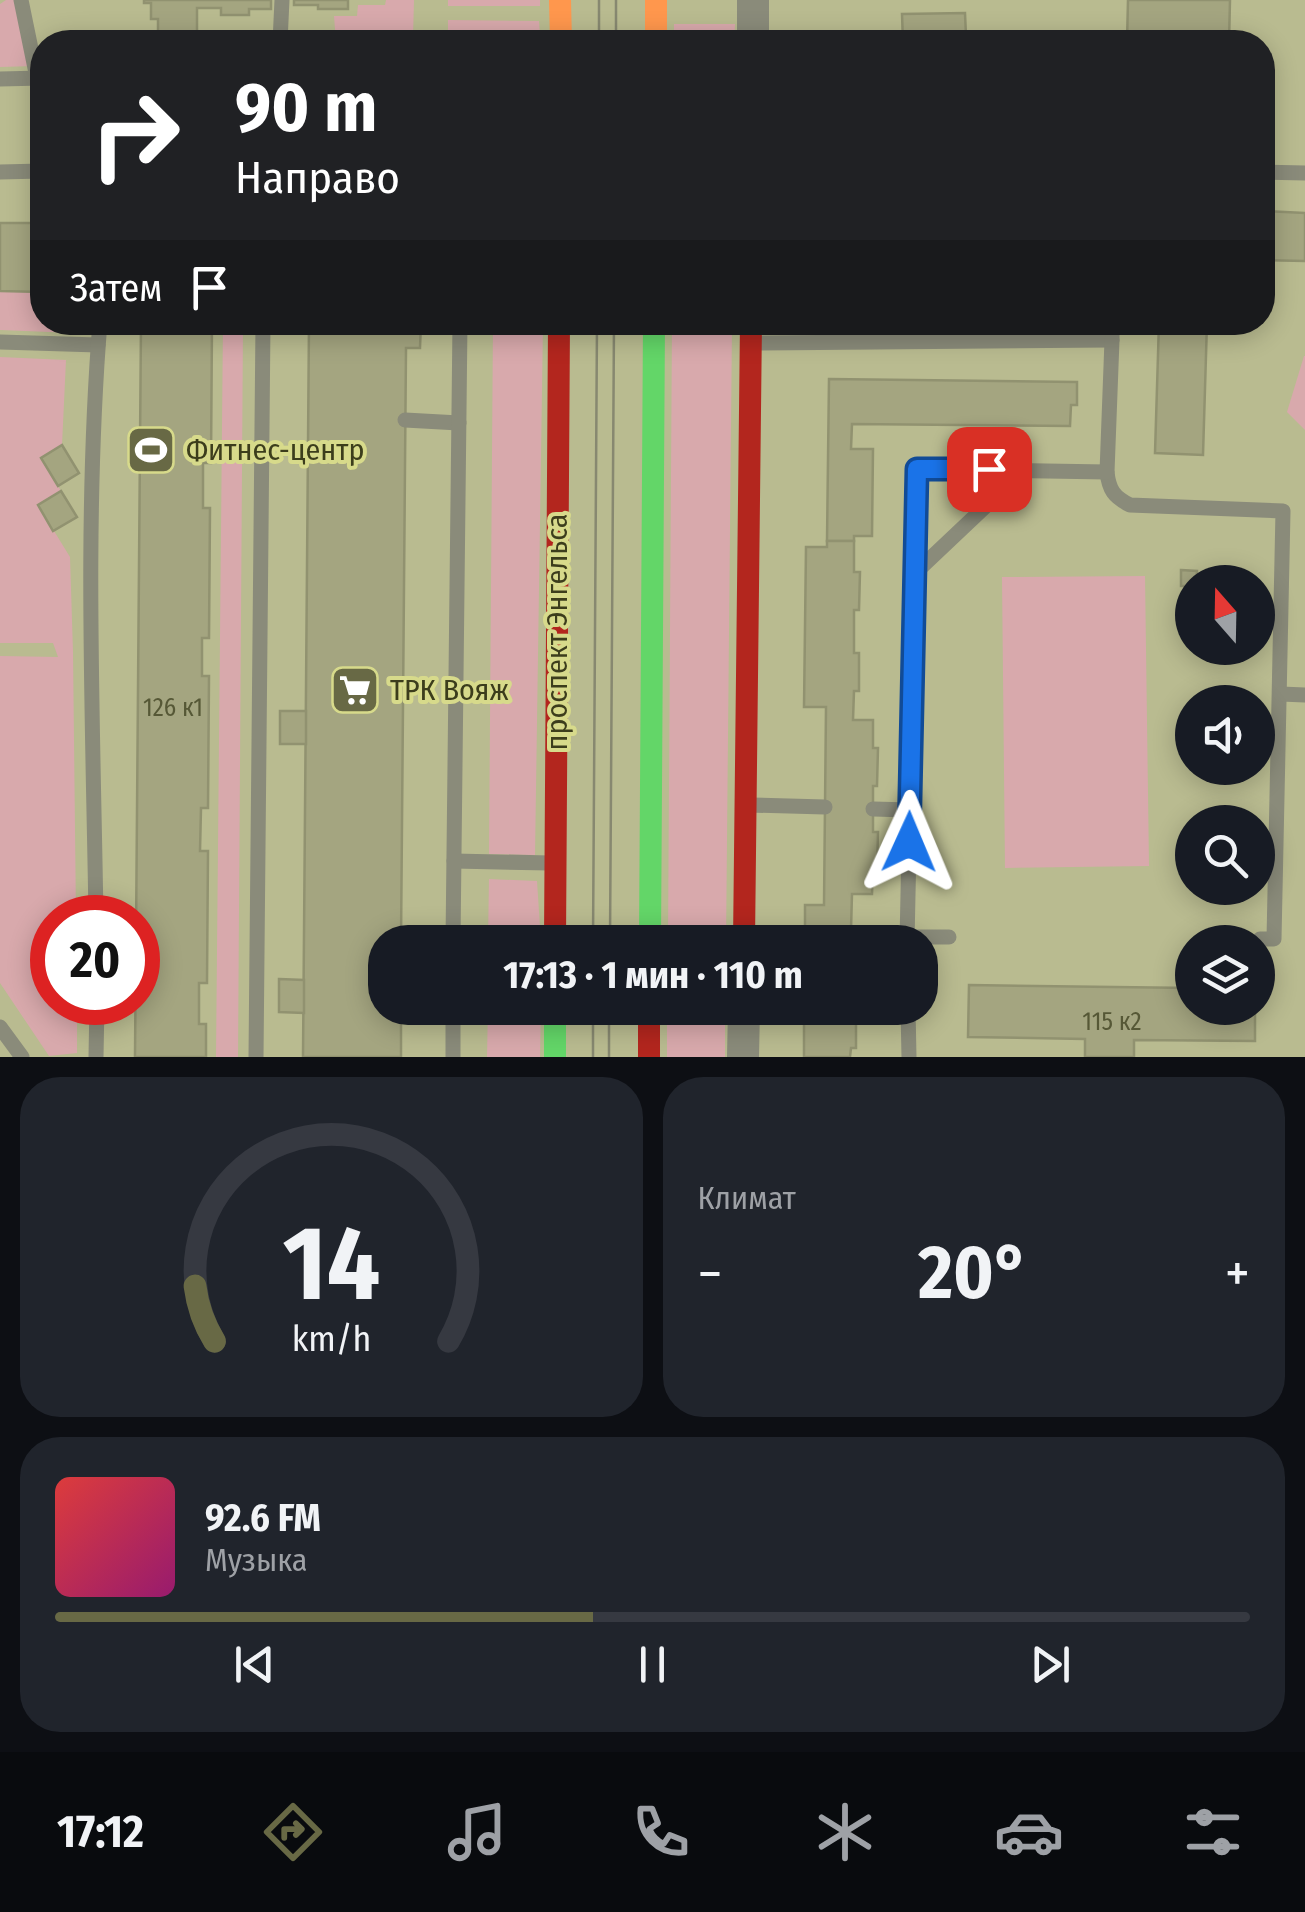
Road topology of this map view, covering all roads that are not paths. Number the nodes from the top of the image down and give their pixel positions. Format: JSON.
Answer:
{"nodes":[{"id":1,"x":21,"y":0,"type":"edge"},
{"id":2,"x":282,"y":0,"type":"edge"},
{"id":3,"x":560,"y":0,"type":"edge"},
{"id":4,"x":656,"y":0,"type":"edge"},
{"id":5,"x":753,"y":0,"type":"edge"},
{"id":6,"x":281,"y":30,"type":"edge"},
{"id":7,"x":561,"y":30,"type":"edge"},
{"id":8,"x":656,"y":30,"type":"edge"},
{"id":9,"x":753,"y":30,"type":"edge"},
{"id":10,"x":30,"y":37,"type":"edge"},
{"id":11,"x":30,"y":78,"type":"edge"},
{"id":12,"x":0,"y":79,"type":"edge"},
{"id":13,"x":30,"y":171,"type":"edge"},
{"id":14,"x":0,"y":172,"type":"edge"},
{"id":15,"x":1275,"y":172,"type":"edge"},
{"id":16,"x":1305,"y":173,"type":"edge"},
{"id":17,"x":99,"y":335,"type":"edge"},
{"id":18,"x":263,"y":335,"type":"edge"},
{"id":19,"x":460,"y":335,"type":"edge"},
{"id":20,"x":559,"y":335,"type":"edge"},
{"id":21,"x":654,"y":335,"type":"edge"},
{"id":22,"x":750,"y":335,"type":"edge"},
{"id":23,"x":853,"y":335,"type":"edge"},
{"id":24,"x":1112,"y":335,"type":"edge"},
{"id":25,"x":1112,"y":340,"type":"junction"},
{"id":26,"x":0,"y":342,"type":"edge"},
{"id":27,"x":98,"y":345,"type":"junction"},
{"id":28,"x":405,"y":420,"type":"dead end"},
{"id":29,"x":459,"y":423,"type":"junction"},
{"id":30,"x":1025,"y":469,"type":"junction"},
{"id":31,"x":1107,"y":472,"type":"junction"},
{"id":32,"x":915,"y":573,"type":"junction"},
{"id":33,"x":1281,"y":694,"type":"junction"},
{"id":34,"x":1305,"y":695,"type":"edge"},
{"id":35,"x":746,"y":804,"type":"junction"},
{"id":36,"x":825,"y":807,"type":"dead end"},
{"id":37,"x":873,"y":809,"type":"dead end"},
{"id":38,"x":910,"y":810,"type":"junction"},
{"id":39,"x":454,"y":861,"type":"junction"},
{"id":40,"x":555,"y":864,"type":"junction"},
{"id":41,"x":96,"y":895,"type":"edge"},
{"id":42,"x":453,"y":925,"type":"edge"},
{"id":43,"x":555,"y":925,"type":"edge"},
{"id":44,"x":650,"y":925,"type":"edge"},
{"id":45,"x":744,"y":925,"type":"edge"},
{"id":46,"x":907,"y":925,"type":"edge"},
{"id":47,"x":1274,"y":925,"type":"edge"},
{"id":48,"x":949,"y":937,"type":"dead end"},
{"id":49,"x":938,"y":938,"type":"edge"},
{"id":50,"x":97,"y":1025,"type":"edge"},
{"id":51,"x":453,"y":1025,"type":"edge"},
{"id":52,"x":555,"y":1025,"type":"edge"},
{"id":53,"x":649,"y":1025,"type":"edge"},
{"id":54,"x":744,"y":1025,"type":"edge"},
{"id":55,"x":908,"y":1025,"type":"edge"},
{"id":56,"x":0,"y":1027,"type":"edge"},
{"id":57,"x":22,"y":1057,"type":"edge"},
{"id":58,"x":96,"y":1057,"type":"edge"},
{"id":59,"x":256,"y":1057,"type":"edge"},
{"id":60,"x":453,"y":1057,"type":"edge"},
{"id":61,"x":555,"y":1057,"type":"edge"},
{"id":62,"x":649,"y":1057,"type":"edge"},
{"id":63,"x":743,"y":1057,"type":"edge"},
{"id":64,"x":909,"y":1057,"type":"edge"}],
"edges":[{"from":1,"to":10,"type":"lane"},
{"from":2,"to":6,"type":"lane"},
{"from":3,"to":7,"type":"main road"},
{"from":4,"to":8,"type":"main road"},
{"from":5,"to":9,"type":"street"},
{"from":11,"to":12,"type":"lane"},
{"from":13,"to":14,"type":"lane"},
{"from":15,"to":16,"type":"lane"},
{"from":17,"to":27,"type":"lane"},
{"from":18,"to":59,"type":"lane"},
{"from":19,"to":29,"type":"lane"},
{"from":20,"to":40,"type":"main road","name":"проспект Энгельса"},
{"from":21,"to":44,"type":"main road"},
{"from":22,"to":35,"type":"main road"},
{"from":23,"to":25,"type":"lane"},
{"from":24,"to":25,"type":"lane"},
{"from":25,"to":31,"type":"lane"},
{"from":26,"to":27,"type":"lane"},
{"from":27,"to":41,"type":"lane"},
{"from":28,"to":29,"type":"lane"},
{"from":29,"to":39,"type":"lane"},
{"from":30,"to":31,"type":"lane"},
{"from":30,"to":32,"type":"lane"},
{"from":30,"to":32,"type":"lane"},
{"from":31,"to":33,"type":"lane"},
{"from":32,"to":38,"type":"lane"},
{"from":33,"to":34,"type":"lane"},
{"from":33,"to":47,"type":"lane"},
{"from":35,"to":36,"type":"lane"},
{"from":35,"to":45,"type":"main road"},
{"from":37,"to":38,"type":"lane"},
{"from":38,"to":46,"type":"lane"},
{"from":39,"to":40,"type":"lane"},
{"from":39,"to":42,"type":"lane"},
{"from":40,"to":43,"type":"main road","name":"проспект Энгельса"},
{"from":48,"to":49,"type":"lane"},
{"from":50,"to":58,"type":"lane"},
{"from":51,"to":60,"type":"lane"},
{"from":52,"to":61,"type":"main road"},
{"from":53,"to":62,"type":"main road"},
{"from":54,"to":63,"type":"street"},
{"from":55,"to":64,"type":"lane"},
{"from":56,"to":57,"type":"lane"}]}
